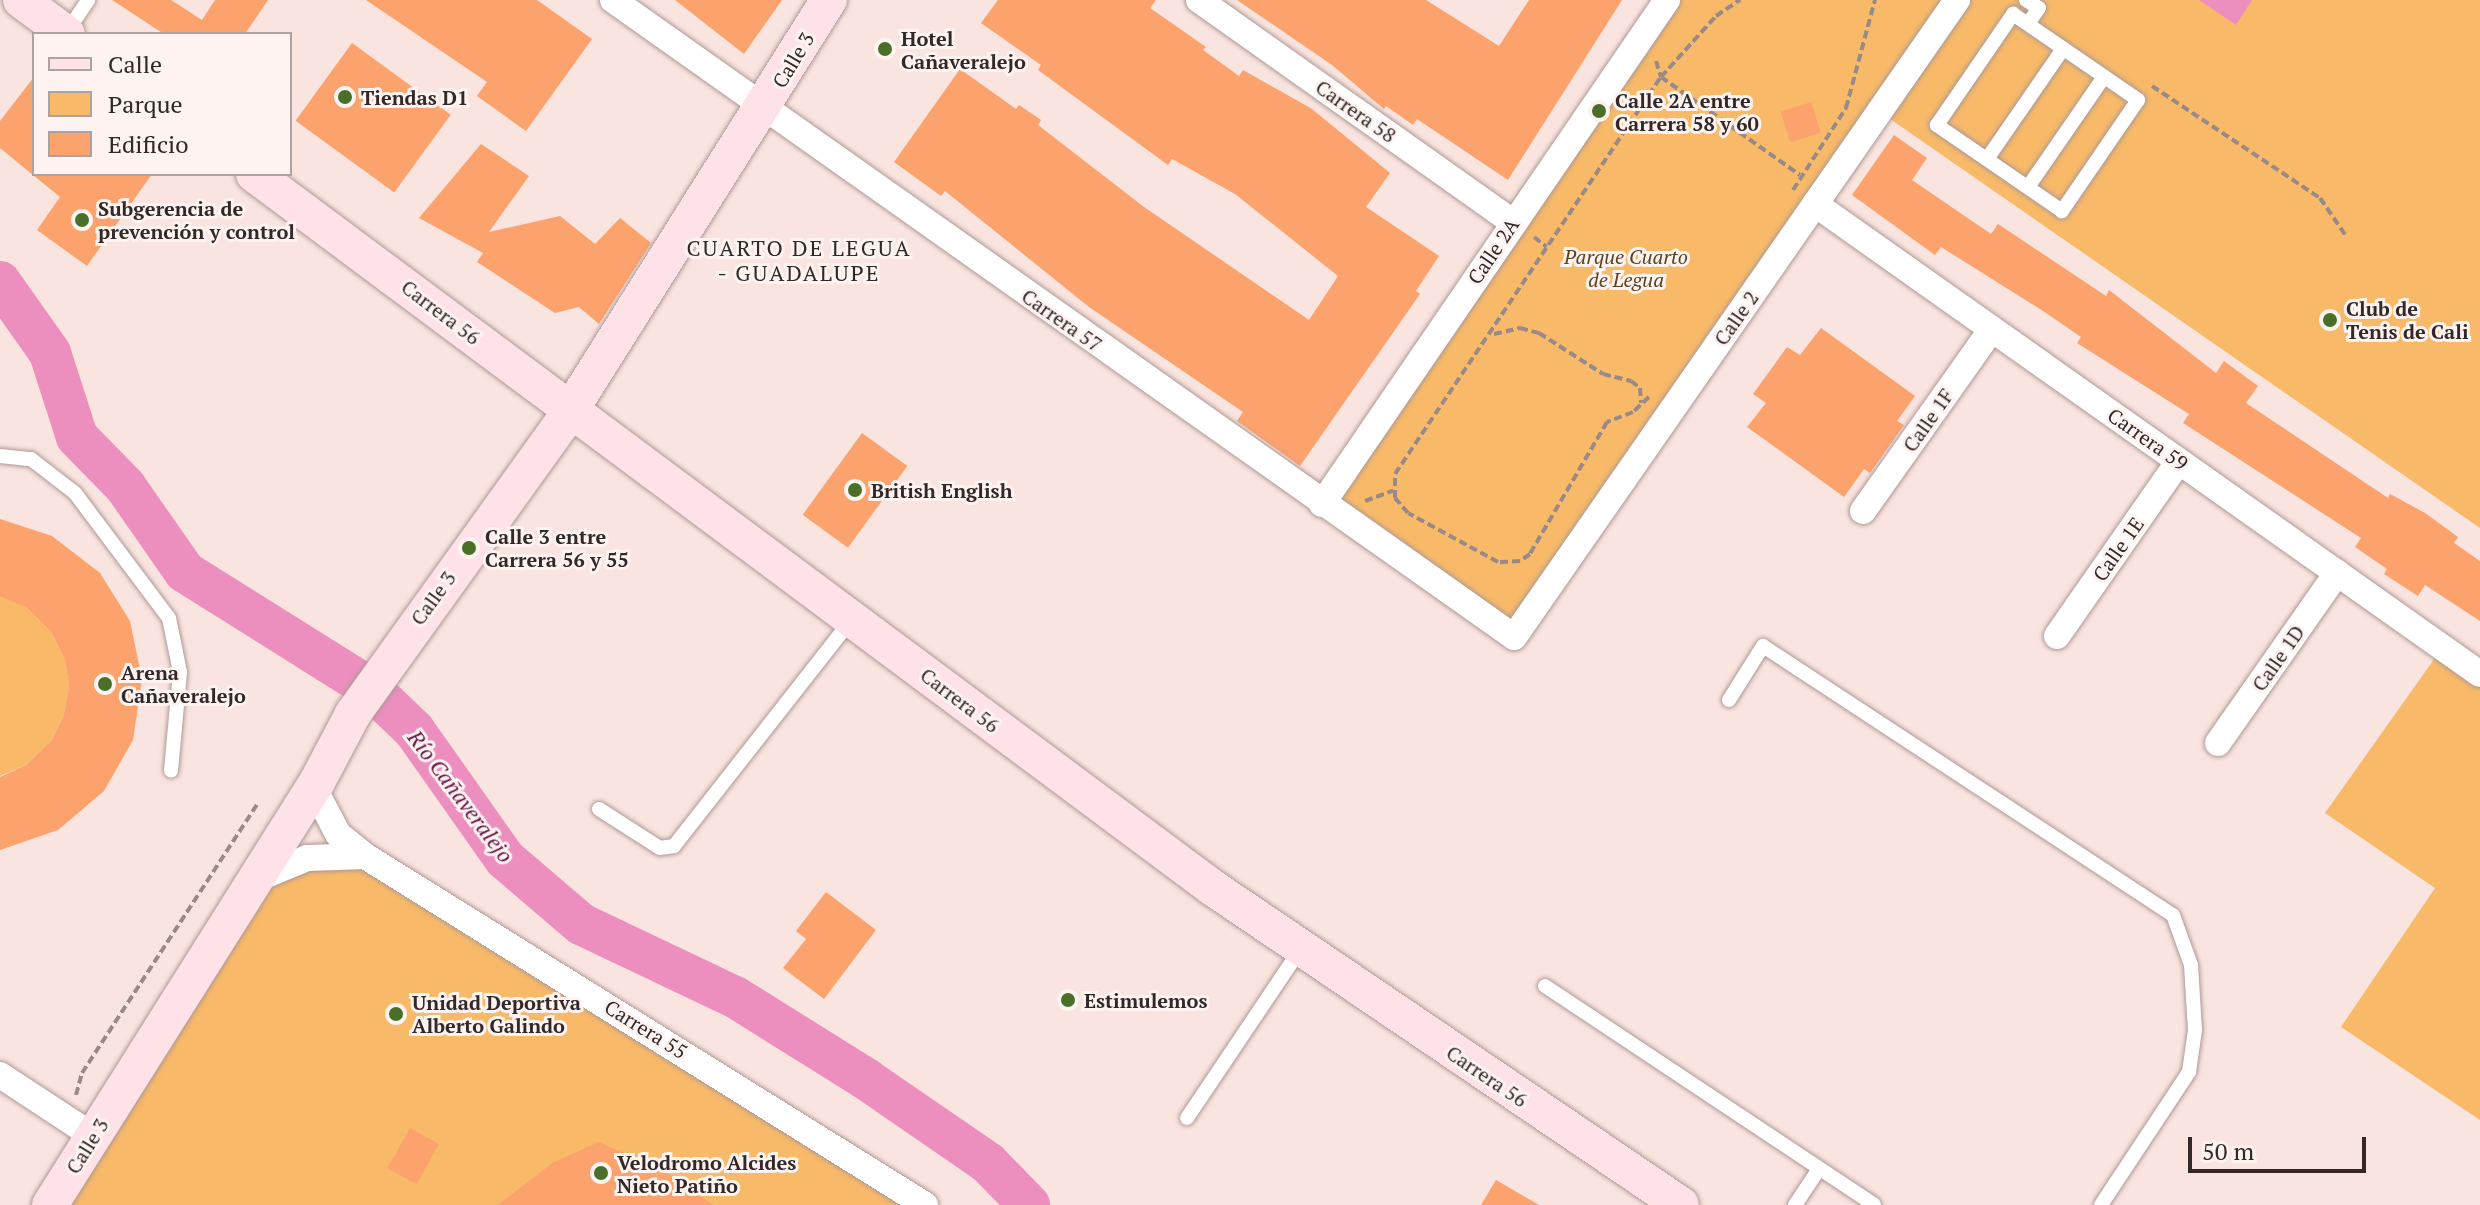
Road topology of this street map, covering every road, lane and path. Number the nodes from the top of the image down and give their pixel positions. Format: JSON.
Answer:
{"nodes":[{"id":1,"x":21,"y":0,"type":"edge"},
{"id":2,"x":88,"y":0,"type":"edge"},
{"id":3,"x":613,"y":0,"type":"edge"},
{"id":4,"x":829,"y":0,"type":"edge"},
{"id":5,"x":1199,"y":0,"type":"edge"},
{"id":6,"x":1740,"y":0,"type":"edge"},
{"id":7,"x":1875,"y":0,"type":"edge"},
{"id":8,"x":1957,"y":0,"type":"edge"},
{"id":9,"x":2026,"y":0,"type":"edge"},
{"id":10,"x":1663,"y":6,"type":"edge"},
{"id":11,"x":2028,"y":24,"type":"junction"},
{"id":12,"x":63,"y":32,"type":"edge"},
{"id":13,"x":67,"y":32,"type":"edge"},
{"id":14,"x":2063,"y":49,"type":"junction"},
{"id":15,"x":1661,"y":77,"type":"junction"},
{"id":16,"x":2104,"y":77,"type":"junction"},
{"id":17,"x":2150,"y":85,"type":"dead end"},
{"id":18,"x":764,"y":109,"type":"junction"},
{"id":19,"x":1987,"y":159,"type":"junction"},
{"id":20,"x":1800,"y":175,"type":"junction"},
{"id":21,"x":257,"y":176,"type":"edge"},
{"id":22,"x":2028,"y":187,"type":"junction"},
{"id":23,"x":1787,"y":201,"type":"dead end"},
{"id":24,"x":1815,"y":204,"type":"junction"},
{"id":25,"x":1512,"y":222,"type":"junction"},
{"id":26,"x":2346,"y":236,"type":"dead end"},
{"id":27,"x":1992,"y":329,"type":"junction"},
{"id":28,"x":1492,"y":335,"type":"junction"},
{"id":29,"x":1671,"y":390,"type":"junction"},
{"id":30,"x":1641,"y":405,"type":"junction"},
{"id":31,"x":571,"y":410,"type":"junction"},
{"id":32,"x":0,"y":456,"type":"edge"},
{"id":33,"x":2179,"y":461,"type":"junction"},
{"id":34,"x":1322,"y":504,"type":"junction"},
{"id":35,"x":1863,"y":511,"type":"dead end"},
{"id":36,"x":2337,"y":573,"type":"junction"},
{"id":37,"x":852,"y":619,"type":"junction"},
{"id":38,"x":2057,"y":636,"type":"dead end"},
{"id":39,"x":1514,"y":637,"type":"joint"},
{"id":40,"x":2480,"y":674,"type":"edge"},
{"id":41,"x":1729,"y":700,"type":"dead end"},
{"id":42,"x":2218,"y":743,"type":"dead end"},
{"id":43,"x":171,"y":771,"type":"dead end"},
{"id":44,"x":317,"y":782,"type":"junction"},
{"id":45,"x":258,"y":803,"type":"dead end"},
{"id":46,"x":599,"y":809,"type":"dead end"},
{"id":47,"x":365,"y":856,"type":"junction"},
{"id":48,"x":253,"y":881,"type":"junction"},
{"id":49,"x":1300,"y":950,"type":"junction"},
{"id":50,"x":1545,"y":986,"type":"dead end"},
{"id":51,"x":0,"y":1075,"type":"edge"},
{"id":52,"x":1187,"y":1118,"type":"dead end"},
{"id":53,"x":81,"y":1129,"type":"junction"},
{"id":54,"x":1819,"y":1169,"type":"junction"},
{"id":55,"x":1665,"y":1201,"type":"edge"},
{"id":56,"x":32,"y":1205,"type":"edge"},
{"id":57,"x":50,"y":1205,"type":"edge"},
{"id":58,"x":925,"y":1205,"type":"edge"},
{"id":59,"x":1795,"y":1205,"type":"edge"},
{"id":60,"x":1874,"y":1205,"type":"edge"},
{"id":61,"x":2101,"y":1205,"type":"edge"}],
"edges":[{"from":1,"to":12,"type":"street"},
{"from":2,"to":13,"type":"lane"},
{"from":3,"to":18,"type":"street","name":"Carrera 57"},
{"from":4,"to":18,"type":"street","name":"Calle 3"},
{"from":5,"to":25,"type":"street","name":"Carrera 58"},
{"from":6,"to":15,"type":"path"},
{"from":7,"to":20,"type":"path"},
{"from":8,"to":24,"type":"street","name":"Calle 2"},
{"from":9,"to":11,"type":"lane"},
{"from":10,"to":15,"type":"path"},
{"from":10,"to":25,"type":"street","name":"Calle 2A"},
{"from":11,"to":14,"type":"lane"},
{"from":11,"to":19,"type":"lane"},
{"from":14,"to":16,"type":"lane"},
{"from":14,"to":19,"type":"lane"},
{"from":15,"to":20,"type":"path"},
{"from":15,"to":28,"type":"path"},
{"from":16,"to":22,"type":"lane"},
{"from":16,"to":22,"type":"lane"},
{"from":17,"to":26,"type":"path"},
{"from":18,"to":31,"type":"street","name":"Calle 3"},
{"from":18,"to":34,"type":"street","name":"Carrera 57"},
{"from":19,"to":22,"type":"lane"},
{"from":20,"to":23,"type":"path"},
{"from":20,"to":24,"type":"path"},
{"from":21,"to":31,"type":"street","name":"Carrera 56"},
{"from":24,"to":27,"type":"street","name":"Carrera 59"},
{"from":24,"to":29,"type":"street","name":"Calle 2"},
{"from":25,"to":34,"type":"street","name":"Calle 2A"},
{"from":27,"to":33,"type":"street","name":"Carrera 59"},
{"from":27,"to":35,"type":"street","name":"Calle 1F"},
{"from":28,"to":30,"type":"path"},
{"from":28,"to":30,"type":"path"},
{"from":29,"to":30,"type":"path"},
{"from":29,"to":39,"type":"street","name":"Calle 2"},
{"from":31,"to":37,"type":"street","name":"Carrera 56"},
{"from":31,"to":44,"type":"street","name":"Calle 3"},
{"from":32,"to":43,"type":"lane"},
{"from":33,"to":36,"type":"street","name":"Carrera 59"},
{"from":33,"to":38,"type":"street","name":"Calle 1E"},
{"from":34,"to":39,"type":"street","name":"Carrera 57"},
{"from":36,"to":40,"type":"street","name":"Carrera 59"},
{"from":36,"to":42,"type":"street","name":"Calle 1D"},
{"from":37,"to":46,"type":"lane"},
{"from":37,"to":49,"type":"street","name":"Carrera 56"},
{"from":41,"to":61,"type":"lane"},
{"from":44,"to":47,"type":"street","name":"Carrera 55"},
{"from":44,"to":48,"type":"street","name":"Calle 3"},
{"from":45,"to":53,"type":"path"},
{"from":47,"to":48,"type":"street"},
{"from":47,"to":58,"type":"street","name":"Carrera 55"},
{"from":48,"to":53,"type":"street","name":"Calle 3"},
{"from":49,"to":52,"type":"lane"},
{"from":49,"to":55,"type":"street","name":"Carrera 56"},
{"from":50,"to":54,"type":"lane"},
{"from":51,"to":53,"type":"street"},
{"from":53,"to":56,"type":"lane"},
{"from":53,"to":57,"type":"street","name":"Calle 3"},
{"from":54,"to":59,"type":"lane"},
{"from":54,"to":60,"type":"lane"}]}
